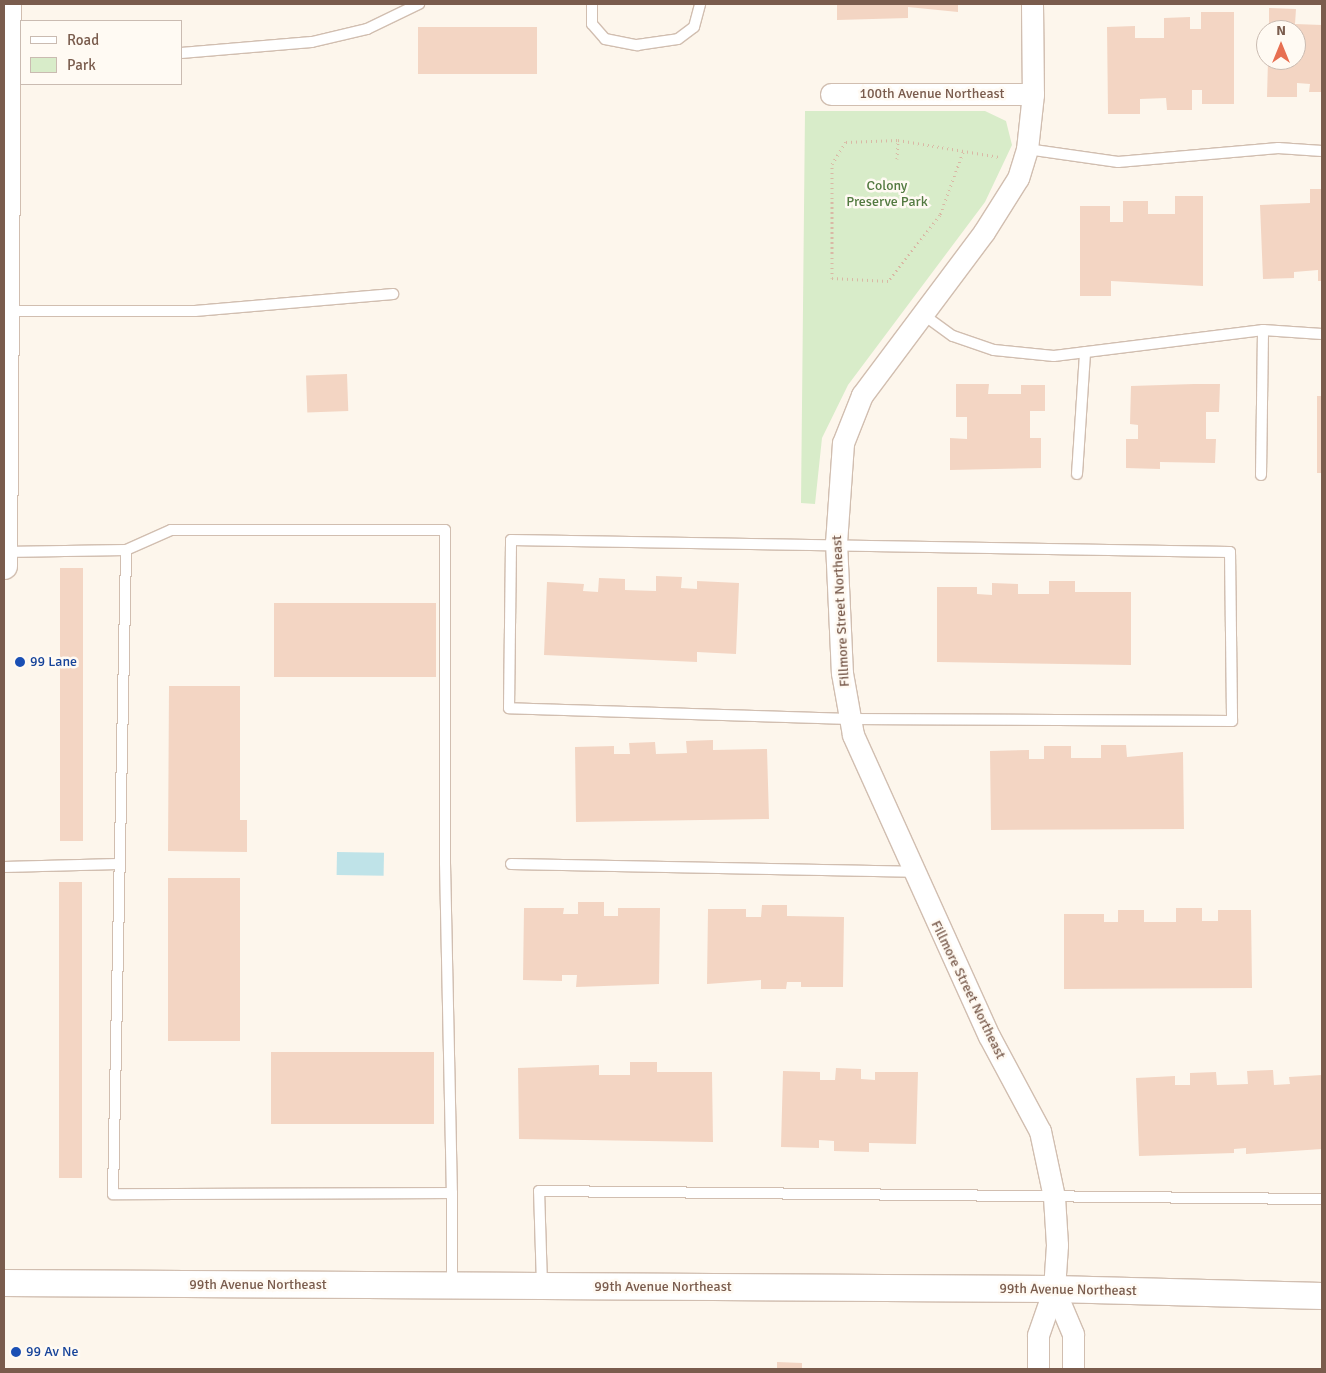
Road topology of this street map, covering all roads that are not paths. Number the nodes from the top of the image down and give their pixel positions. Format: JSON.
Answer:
{"nodes":[{"id":1,"x":8,"y":4,"type":"edge"},
{"id":2,"x":419,"y":4,"type":"edge"},
{"id":3,"x":592,"y":4,"type":"edge"},
{"id":4,"x":700,"y":4,"type":"edge"},
{"id":5,"x":1032,"y":4,"type":"edge"},
{"id":6,"x":182,"y":53,"type":"edge"},
{"id":7,"x":14,"y":55,"type":"edge"},
{"id":8,"x":831,"y":94,"type":"dead end"},
{"id":9,"x":1033,"y":94,"type":"junction"},
{"id":10,"x":1322,"y":151,"type":"edge"},
{"id":11,"x":1025,"y":156,"type":"junction"},
{"id":12,"x":393,"y":294,"type":"dead end"},
{"id":13,"x":6,"y":311,"type":"junction"},
{"id":14,"x":920,"y":312,"type":"junction"},
{"id":15,"x":1263,"y":330,"type":"junction"},
{"id":16,"x":1322,"y":334,"type":"edge"},
{"id":17,"x":1085,"y":352,"type":"junction"},
{"id":18,"x":1077,"y":474,"type":"dead end"},
{"id":19,"x":1261,"y":475,"type":"dead end"},
{"id":20,"x":836,"y":542,"type":"junction"},
{"id":21,"x":126,"y":550,"type":"junction"},
{"id":22,"x":4,"y":552,"type":"edge"},
{"id":23,"x":4,"y":566,"type":"edge"},
{"id":24,"x":850,"y":719,"type":"junction"},
{"id":25,"x":118,"y":864,"type":"junction"},
{"id":26,"x":511,"y":864,"type":"dead end"},
{"id":27,"x":4,"y":867,"type":"edge"},
{"id":28,"x":912,"y":872,"type":"junction"},
{"id":29,"x":452,"y":1193,"type":"junction"},
{"id":30,"x":1054,"y":1197,"type":"junction"},
{"id":31,"x":1322,"y":1199,"type":"edge"},
{"id":32,"x":4,"y":1283,"type":"edge"},
{"id":33,"x":452,"y":1285,"type":"junction"},
{"id":34,"x":542,"y":1286,"type":"junction"},
{"id":35,"x":1054,"y":1289,"type":"junction"},
{"id":36,"x":1322,"y":1296,"type":"edge"},
{"id":37,"x":1038,"y":1369,"type":"edge"},
{"id":38,"x":1073,"y":1369,"type":"edge"}],
"edges":[{"from":1,"to":7,"type":"street"},
{"from":2,"to":6,"type":"lane"},
{"from":3,"to":4,"type":"lane"},
{"from":5,"to":9,"type":"street","name":"Fillmore Street Northeast"},
{"from":7,"to":13,"type":"street"},
{"from":8,"to":9,"type":"street","name":"100th Avenue Northeast"},
{"from":9,"to":11,"type":"street","name":"Fillmore Street Northeast"},
{"from":10,"to":11,"type":"lane"},
{"from":11,"to":14,"type":"street","name":"Fillmore Street Northeast"},
{"from":12,"to":13,"type":"lane"},
{"from":13,"to":22,"type":"street"},
{"from":14,"to":17,"type":"lane"},
{"from":14,"to":20,"type":"street","name":"Fillmore Street Northeast"},
{"from":15,"to":16,"type":"lane"},
{"from":15,"to":17,"type":"lane"},
{"from":15,"to":19,"type":"lane"},
{"from":17,"to":18,"type":"lane"},
{"from":20,"to":24,"type":"street","name":"Fillmore Street Northeast"},
{"from":20,"to":24,"type":"lane"},
{"from":20,"to":24,"type":"lane"},
{"from":21,"to":22,"type":"lane"},
{"from":21,"to":25,"type":"lane"},
{"from":21,"to":29,"type":"lane"},
{"from":22,"to":23,"type":"street"},
{"from":24,"to":28,"type":"street","name":"Fillmore Street Northeast"},
{"from":25,"to":27,"type":"lane"},
{"from":25,"to":29,"type":"lane"},
{"from":26,"to":28,"type":"lane"},
{"from":28,"to":30,"type":"street","name":"Fillmore Street Northeast"},
{"from":29,"to":33,"type":"lane"},
{"from":30,"to":31,"type":"lane"},
{"from":30,"to":34,"type":"lane"},
{"from":30,"to":35,"type":"street","name":"Fillmore Street Northeast"},
{"from":32,"to":33,"type":"street","name":"99th Avenue Northeast"},
{"from":33,"to":34,"type":"street","name":"99th Avenue Northeast"},
{"from":34,"to":35,"type":"street","name":"99th Avenue Northeast"},
{"from":35,"to":36,"type":"street","name":"99th Avenue Northeast"},
{"from":35,"to":37,"type":"street","name":"Fillmore Street Northeast"},
{"from":35,"to":38,"type":"street","name":"Fillmore Street Northeast"}]}
